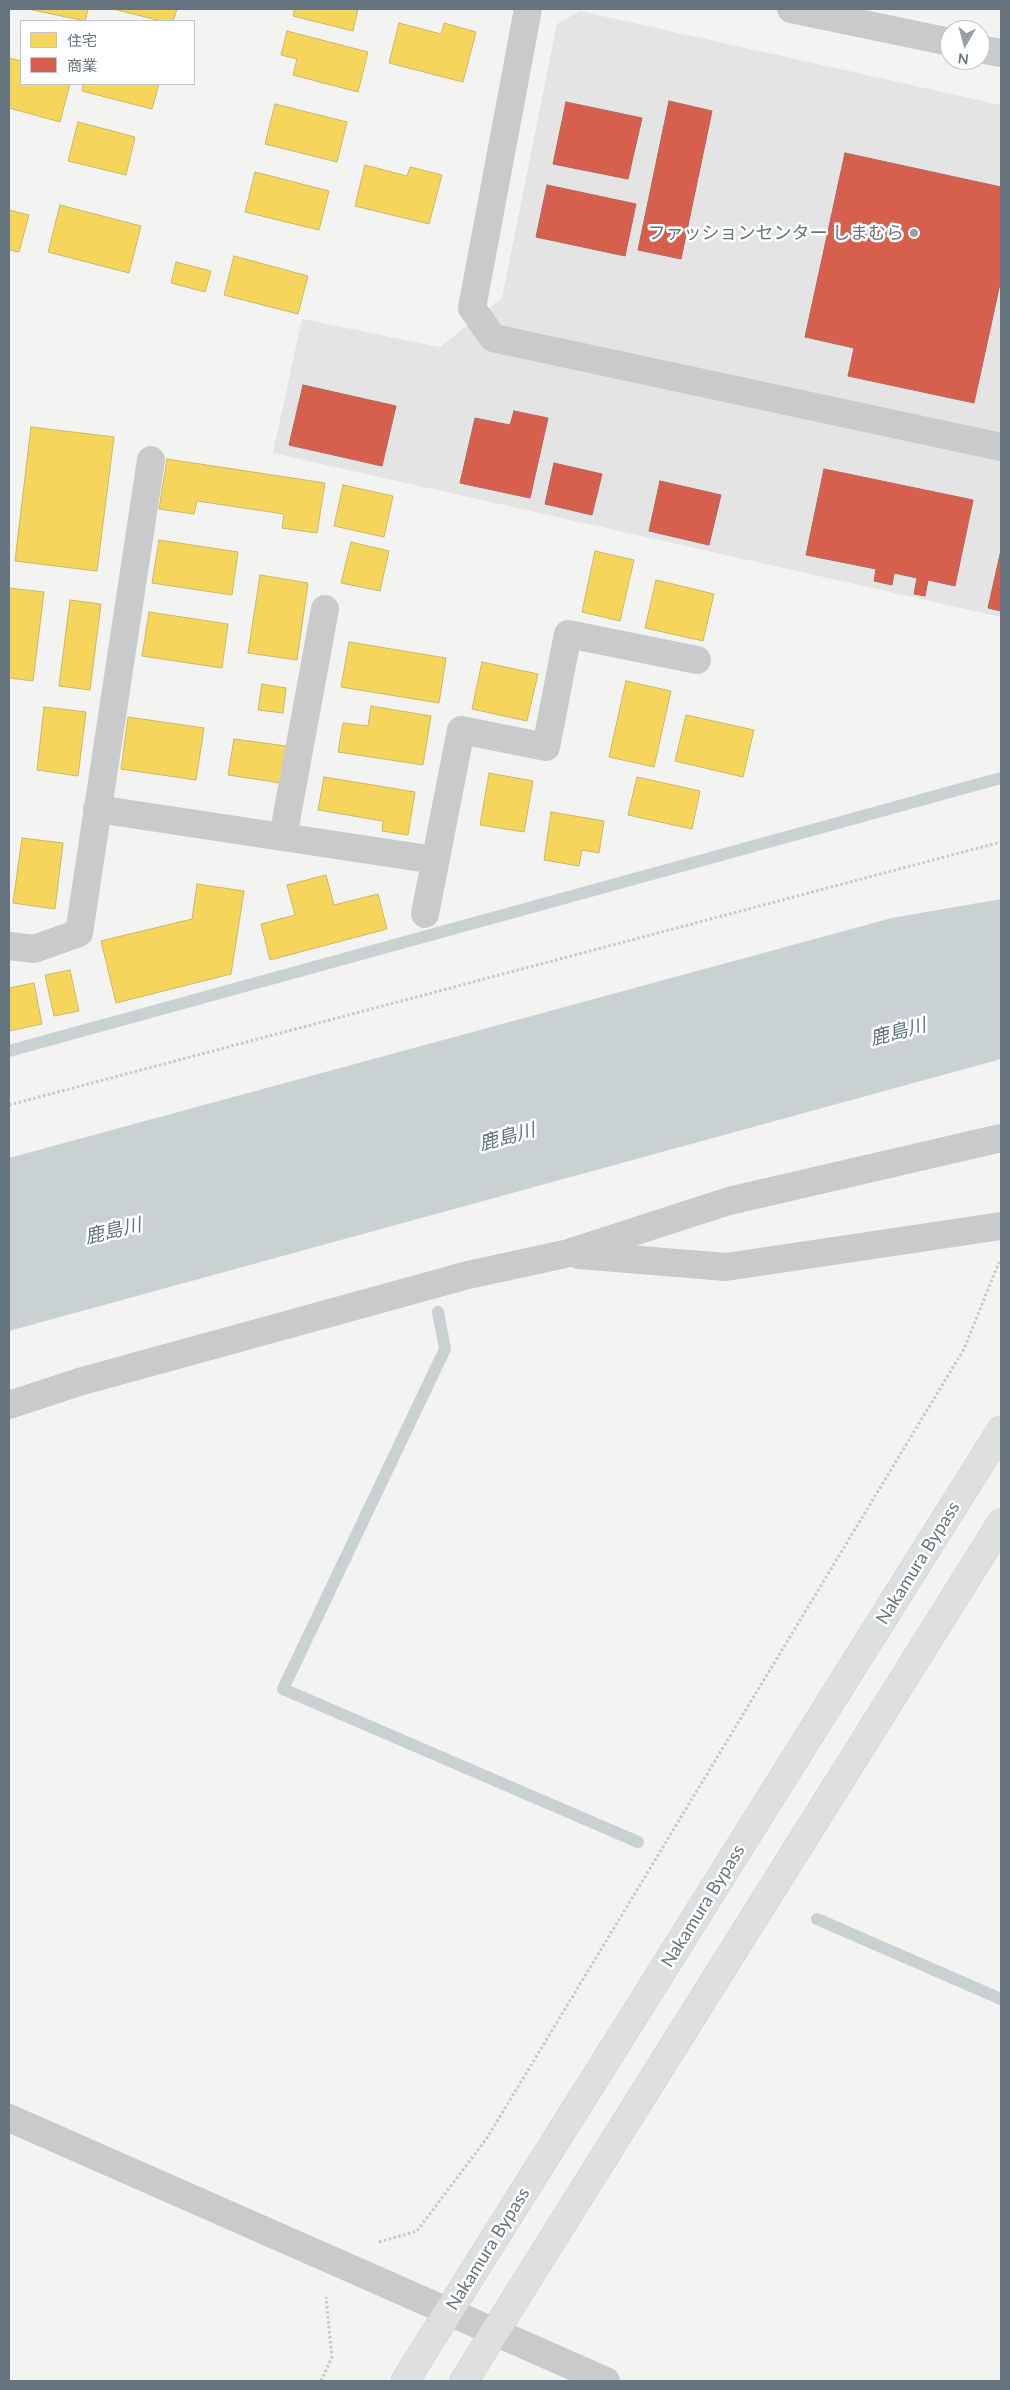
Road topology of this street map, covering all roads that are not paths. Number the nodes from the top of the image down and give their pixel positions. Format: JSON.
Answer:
{"nodes":[{"id":1,"x":528,"y":9,"type":"edge"},
{"id":2,"x":792,"y":9,"type":"edge"},
{"id":3,"x":870,"y":17,"type":"edge"},
{"id":4,"x":940,"y":39,"type":"edge"},
{"id":5,"x":1001,"y":446,"type":"edge"},
{"id":6,"x":150,"y":460,"type":"dead end"},
{"id":7,"x":325,"y":609,"type":"dead end"},
{"id":8,"x":697,"y":660,"type":"dead end"},
{"id":9,"x":97,"y":809,"type":"junction"},
{"id":10,"x":283,"y":837,"type":"junction"},
{"id":11,"x":435,"y":860,"type":"junction"},
{"id":12,"x":424,"y":914,"type":"dead end"},
{"id":13,"x":9,"y":946,"type":"edge"},
{"id":14,"x":1001,"y":1138,"type":"edge"},
{"id":15,"x":1001,"y":1226,"type":"edge"},
{"id":16,"x":565,"y":1254,"type":"junction"},
{"id":17,"x":9,"y":1405,"type":"edge"},
{"id":18,"x":1001,"y":1430,"type":"edge"},
{"id":19,"x":1001,"y":1523,"type":"edge"},
{"id":20,"x":9,"y":2118,"type":"edge"},
{"id":21,"x":449,"y":2312,"type":"junction"},
{"id":22,"x":495,"y":2332,"type":"junction"},
{"id":23,"x":405,"y":2381,"type":"edge"},
{"id":24,"x":464,"y":2381,"type":"edge"},
{"id":25,"x":606,"y":2381,"type":"edge"}],
"edges":[{"from":1,"to":5,"type":"street"},
{"from":2,"to":3,"type":"street"},
{"from":3,"to":4,"type":"street"},
{"from":6,"to":9,"type":"street"},
{"from":7,"to":10,"type":"street"},
{"from":8,"to":11,"type":"street"},
{"from":9,"to":10,"type":"street"},
{"from":9,"to":13,"type":"street"},
{"from":10,"to":11,"type":"street"},
{"from":11,"to":12,"type":"street"},
{"from":14,"to":16,"type":"street"},
{"from":15,"to":16,"type":"street"},
{"from":16,"to":17,"type":"street"},
{"from":18,"to":21,"type":"highway","name":"Nakamura Bypass"},
{"from":19,"to":22,"type":"highway"},
{"from":20,"to":21,"type":"street"},
{"from":21,"to":22,"type":"street"},
{"from":21,"to":23,"type":"highway","name":"Nakamura Bypass"},
{"from":22,"to":24,"type":"highway"},
{"from":22,"to":25,"type":"street"}]}
